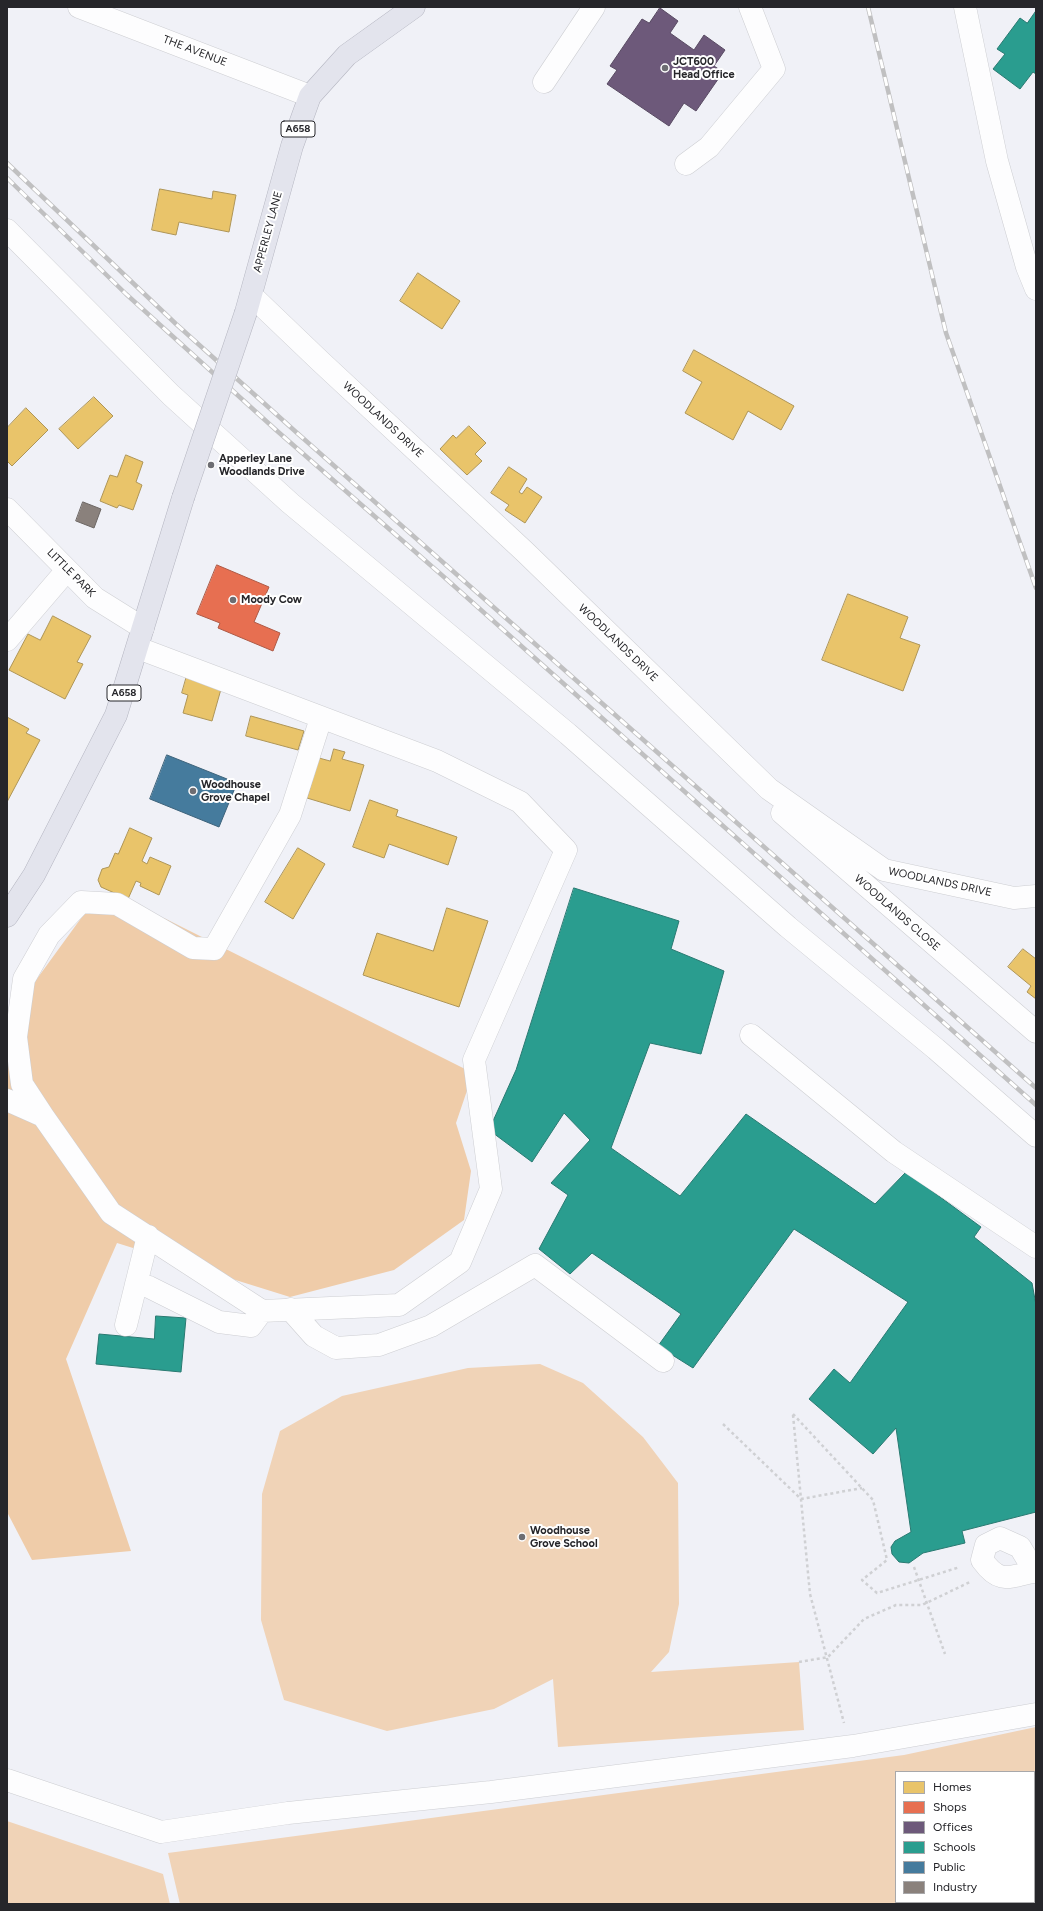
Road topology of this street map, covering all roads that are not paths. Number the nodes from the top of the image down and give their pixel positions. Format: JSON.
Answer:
{"nodes":[{"id":1,"x":79,"y":7,"type":"edge"},
{"id":2,"x":414,"y":7,"type":"edge"},
{"id":3,"x":594,"y":7,"type":"edge"},
{"id":4,"x":750,"y":7,"type":"edge"},
{"id":5,"x":965,"y":7,"type":"edge"},
{"id":6,"x":544,"y":82,"type":"dead end"},
{"id":7,"x":310,"y":96,"type":"junction"},
{"id":8,"x":686,"y":164,"type":"dead end"},
{"id":9,"x":7,"y":230,"type":"edge"},
{"id":10,"x":1036,"y":289,"type":"edge"},
{"id":11,"x":248,"y":304,"type":"junction"},
{"id":12,"x":7,"y":509,"type":"edge"},
{"id":13,"x":67,"y":570,"type":"junction"},
{"id":14,"x":140,"y":638,"type":"junction"},
{"id":15,"x":7,"y":640,"type":"edge"},
{"id":16,"x":321,"y":718,"type":"junction"},
{"id":17,"x":769,"y":789,"type":"junction"},
{"id":18,"x":1036,"y":896,"type":"edge"},
{"id":19,"x":7,"y":916,"type":"edge"},
{"id":20,"x":1036,"y":1032,"type":"edge"},
{"id":21,"x":751,"y":1035,"type":"dead end"},
{"id":22,"x":7,"y":1100,"type":"edge"},
{"id":23,"x":43,"y":1116,"type":"junction"},
{"id":24,"x":1036,"y":1136,"type":"edge"},
{"id":25,"x":148,"y":1236,"type":"junction"},
{"id":26,"x":1036,"y":1247,"type":"edge"},
{"id":27,"x":136,"y":1284,"type":"junction"},
{"id":28,"x":290,"y":1310,"type":"junction"},
{"id":29,"x":262,"y":1311,"type":"junction"},
{"id":30,"x":126,"y":1325,"type":"dead end"},
{"id":31,"x":663,"y":1361,"type":"dead end"},
{"id":32,"x":1035,"y":1571,"type":"edge"},
{"id":33,"x":1036,"y":1714,"type":"edge"},
{"id":34,"x":7,"y":1780,"type":"edge"}],
"edges":[{"from":1,"to":7,"type":"street","name":"THE AVENUE"},
{"from":2,"to":7,"type":"highway","name":"APPERLEY LANE","number":"A658"},
{"from":3,"to":6,"type":"street"},
{"from":4,"to":8,"type":"street"},
{"from":5,"to":10,"type":"street"},
{"from":7,"to":11,"type":"highway","name":"APPERLEY LANE","number":"A658"},
{"from":9,"to":24,"type":"street"},
{"from":11,"to":14,"type":"highway","name":"APPERLEY LANE","number":"A658","bridge":true},
{"from":11,"to":17,"type":"street","name":"WOODLANDS DRIVE"},
{"from":12,"to":13,"type":"street","name":"LITTLE PARK"},
{"from":13,"to":14,"type":"street","name":"LITTLE PARK"},
{"from":13,"to":15,"type":"street"},
{"from":14,"to":16,"type":"street","name":"LITTLE PARK"},
{"from":14,"to":19,"type":"highway","number":"A658"},
{"from":16,"to":23,"type":"street"},
{"from":16,"to":28,"type":"street","name":"LITTLE PARK"},
{"from":17,"to":18,"type":"street","name":"WOODLANDS DRIVE"},
{"from":17,"to":20,"type":"street","name":"WOODLANDS CLOSE"},
{"from":21,"to":26,"type":"street"},
{"from":22,"to":23,"type":"street"},
{"from":23,"to":25,"type":"street"},
{"from":25,"to":27,"type":"street"},
{"from":25,"to":29,"type":"street"},
{"from":27,"to":29,"type":"street"},
{"from":27,"to":30,"type":"street"},
{"from":28,"to":29,"type":"street"},
{"from":28,"to":31,"type":"street"},
{"from":32,"to":32,"type":"street"},
{"from":33,"to":34,"type":"street"}]}
